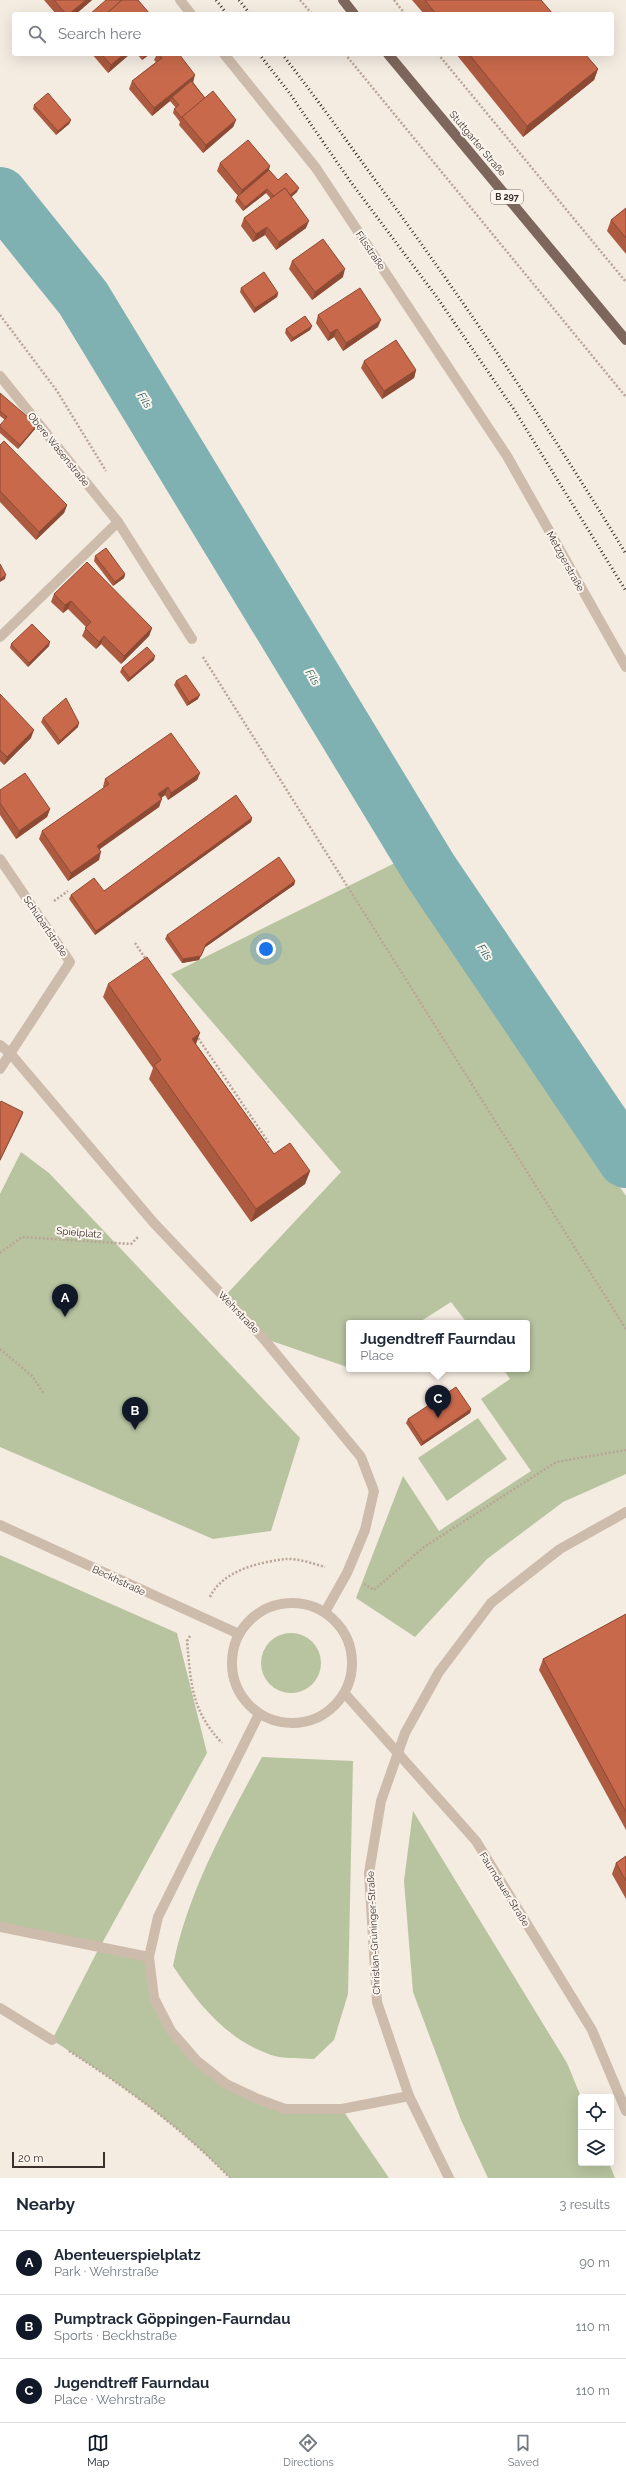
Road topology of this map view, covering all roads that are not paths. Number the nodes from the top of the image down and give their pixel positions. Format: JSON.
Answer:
{"nodes":[{"id":1,"x":180,"y":0,"type":"edge"},
{"id":2,"x":343,"y":0,"type":"edge"},
{"id":3,"x":189,"y":12,"type":"edge"},
{"id":4,"x":352,"y":12,"type":"edge"},
{"id":5,"x":226,"y":56,"type":"edge"},
{"id":6,"x":390,"y":56,"type":"edge"},
{"id":7,"x":626,"y":340,"type":"edge"},
{"id":8,"x":0,"y":376,"type":"edge"},
{"id":9,"x":507,"y":456,"type":"joint"},
{"id":10,"x":118,"y":522,"type":"junction"},
{"id":11,"x":0,"y":637,"type":"edge"},
{"id":12,"x":192,"y":639,"type":"road end"},
{"id":13,"x":626,"y":667,"type":"edge"},
{"id":14,"x":0,"y":859,"type":"edge"},
{"id":15,"x":0,"y":1045,"type":"edge"},
{"id":16,"x":10,"y":1053,"type":"junction"},
{"id":17,"x":0,"y":1069,"type":"edge"},
{"id":18,"x":626,"y":1512,"type":"edge"},
{"id":19,"x":0,"y":1525,"type":"edge"},
{"id":20,"x":325,"y":1612,"type":"junction"},
{"id":21,"x":239,"y":1634,"type":"junction"},
{"id":22,"x":343,"y":1694,"type":"junction"},
{"id":23,"x":259,"y":1714,"type":"junction"},
{"id":24,"x":0,"y":1927,"type":"edge"},
{"id":25,"x":149,"y":1957,"type":"junction"},
{"id":26,"x":0,"y":2008,"type":"edge"},
{"id":27,"x":52,"y":2040,"type":"road end"},
{"id":28,"x":409,"y":2096,"type":"junction"},
{"id":29,"x":626,"y":2111,"type":"edge"},
{"id":30,"x":449,"y":2178,"type":"edge"}],
"edges":[{"from":1,"to":3,"type":"street"},
{"from":2,"to":4,"type":"main road"},
{"from":5,"to":9,"type":"street","name":"Filsstraße"},
{"from":6,"to":7,"type":"main road","name":"Stuttgarter Straße","number":"B 297"},
{"from":8,"to":10,"type":"street","name":"Obere Wasenstraße"},
{"from":9,"to":13,"type":"street","name":"Metzgerstraße"},
{"from":10,"to":11,"type":"street"},
{"from":10,"to":12,"type":"street","name":"Obere Wasenstraße"},
{"from":14,"to":16,"type":"street","name":"Schubartstraße"},
{"from":15,"to":16,"type":"street","name":"Wehrstraße"},
{"from":16,"to":17,"type":"street"},
{"from":16,"to":20,"type":"street","name":"Wehrstraße"},
{"from":18,"to":28,"type":"street","name":"Christian-Grüninger-Straße","bridge":true},
{"from":19,"to":21,"type":"street","name":"Beckhstraße"},
{"from":20,"to":21,"type":"street"},
{"from":20,"to":22,"type":"street"},
{"from":21,"to":23,"type":"street"},
{"from":22,"to":23,"type":"street"},
{"from":22,"to":29,"type":"street","name":"Faurndauer Straße"},
{"from":23,"to":25,"type":"street"},
{"from":24,"to":25,"type":"street"},
{"from":25,"to":28,"type":"street"},
{"from":26,"to":27,"type":"street"},
{"from":28,"to":30,"type":"street","name":"Christian-Grüninger-Straße"}]}
